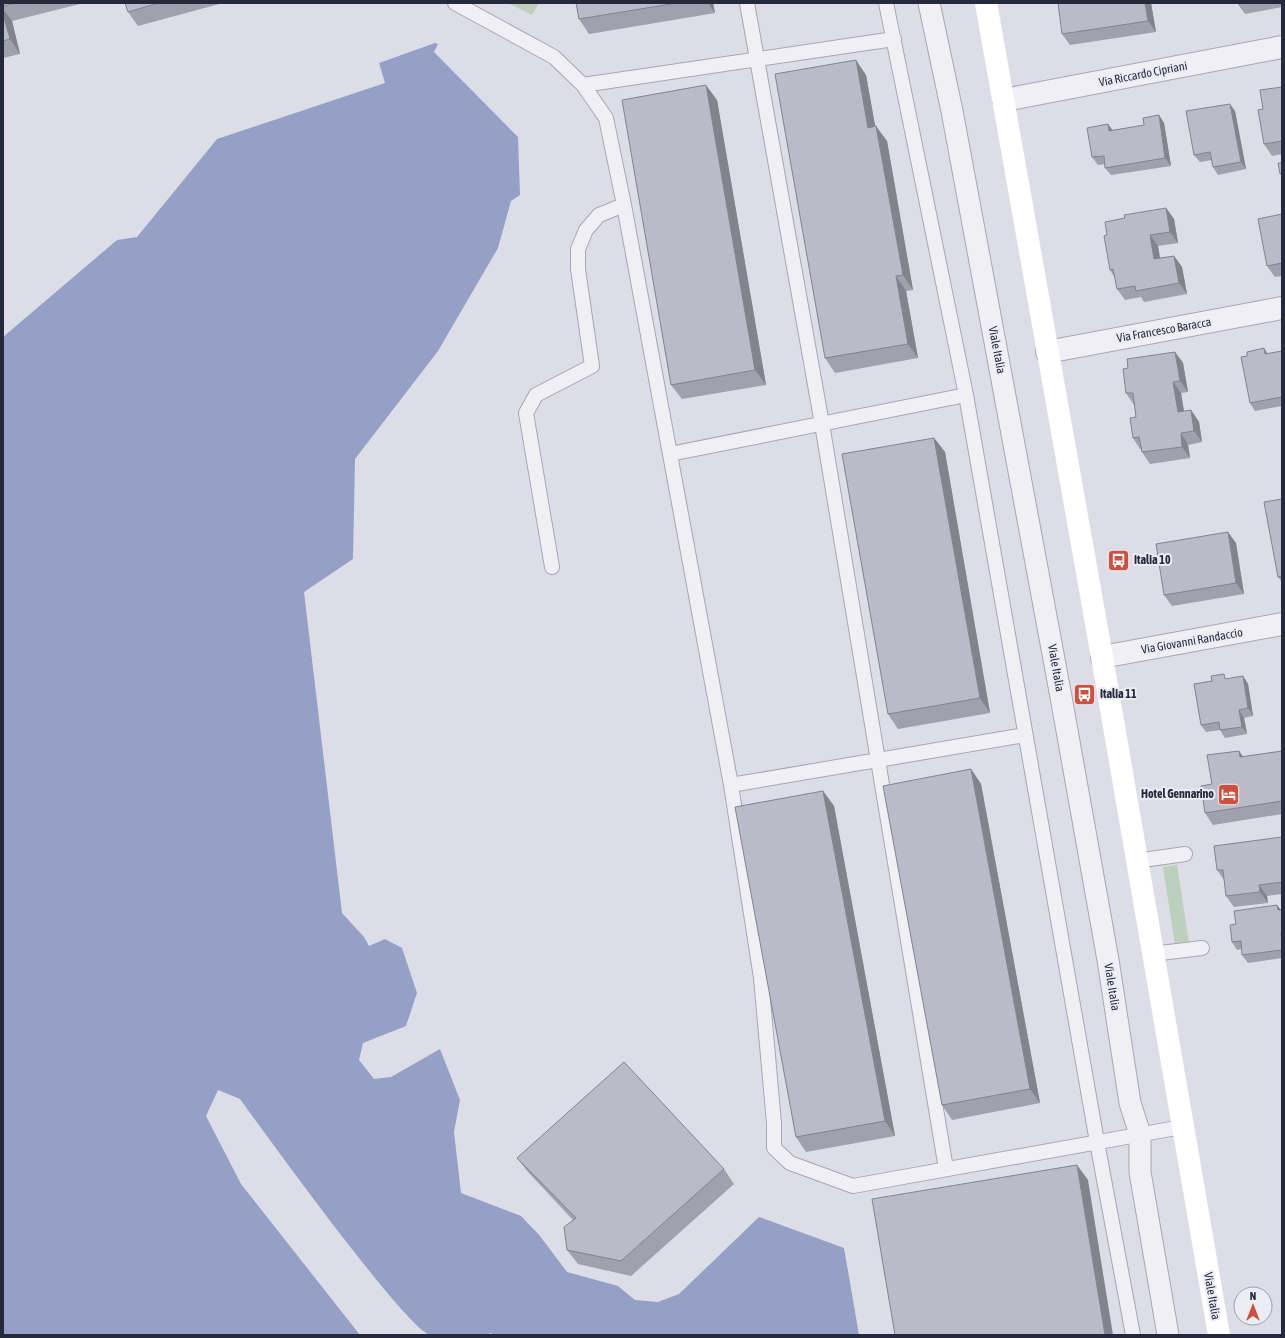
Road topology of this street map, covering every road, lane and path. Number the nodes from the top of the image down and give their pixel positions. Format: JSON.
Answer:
{"nodes":[{"id":1,"x":455,"y":3,"type":"edge"},
{"id":2,"x":747,"y":3,"type":"edge"},
{"id":3,"x":886,"y":3,"type":"edge"},
{"id":4,"x":929,"y":3,"type":"edge"},
{"id":5,"x":986,"y":3,"type":"edge"},
{"id":6,"x":894,"y":39,"type":"junction"},
{"id":7,"x":1282,"y":47,"type":"edge"},
{"id":8,"x":756,"y":60,"type":"junction"},
{"id":9,"x":583,"y":85,"type":"junction"},
{"id":10,"x":1004,"y":100,"type":"junction"},
{"id":11,"x":624,"y":204,"type":"junction"},
{"id":12,"x":1282,"y":308,"type":"edge"},
{"id":13,"x":1047,"y":352,"type":"junction"},
{"id":14,"x":966,"y":396,"type":"junction"},
{"id":15,"x":822,"y":424,"type":"junction"},
{"id":16,"x":670,"y":454,"type":"junction"},
{"id":17,"x":552,"y":567,"type":"dead end"},
{"id":18,"x":1282,"y":624,"type":"edge"},
{"id":19,"x":1102,"y":657,"type":"junction"},
{"id":20,"x":1025,"y":735,"type":"junction"},
{"id":21,"x":877,"y":760,"type":"junction"},
{"id":22,"x":731,"y":785,"type":"junction"},
{"id":23,"x":1185,"y":854,"type":"dead end"},
{"id":24,"x":1136,"y":861,"type":"junction"},
{"id":25,"x":1202,"y":948,"type":"dead end"},
{"id":26,"x":1152,"y":954,"type":"junction"},
{"id":27,"x":1182,"y":1127,"type":"junction"},
{"id":28,"x":1140,"y":1134,"type":"junction"},
{"id":29,"x":1097,"y":1142,"type":"junction"},
{"id":30,"x":946,"y":1169,"type":"junction"},
{"id":31,"x":1133,"y":1335,"type":"edge"},
{"id":32,"x":1168,"y":1335,"type":"edge"},
{"id":33,"x":1219,"y":1335,"type":"edge"}],
"edges":[{"from":1,"to":9,"type":"lane"},
{"from":2,"to":8,"type":"lane"},
{"from":3,"to":6,"type":"lane"},
{"from":4,"to":28,"type":"street","name":"Viale Italia"},
{"from":5,"to":10,"type":"main road","name":"Viale Italia"},
{"from":6,"to":8,"type":"lane"},
{"from":6,"to":14,"type":"lane"},
{"from":7,"to":10,"type":"street","name":"Via Riccardo Cipriani"},
{"from":8,"to":9,"type":"lane"},
{"from":8,"to":15,"type":"lane"},
{"from":9,"to":11,"type":"lane"},
{"from":10,"to":13,"type":"main road","name":"Viale Italia"},
{"from":11,"to":16,"type":"lane"},
{"from":11,"to":17,"type":"lane"},
{"from":12,"to":13,"type":"street","name":"Via Francesco Baracca"},
{"from":13,"to":19,"type":"main road","name":"Viale Italia"},
{"from":14,"to":15,"type":"lane"},
{"from":14,"to":20,"type":"lane"},
{"from":15,"to":16,"type":"lane"},
{"from":15,"to":21,"type":"lane"},
{"from":16,"to":22,"type":"lane"},
{"from":18,"to":19,"type":"street","name":"Via Giovanni Randaccio"},
{"from":19,"to":24,"type":"main road","name":"Viale Italia"},
{"from":20,"to":21,"type":"lane"},
{"from":20,"to":29,"type":"lane"},
{"from":21,"to":22,"type":"lane"},
{"from":21,"to":30,"type":"lane"},
{"from":22,"to":30,"type":"lane"},
{"from":23,"to":24,"type":"lane"},
{"from":24,"to":26,"type":"main road","name":"Viale Italia"},
{"from":25,"to":26,"type":"lane"},
{"from":26,"to":27,"type":"main road","name":"Viale Italia"},
{"from":27,"to":28,"type":"lane"},
{"from":27,"to":33,"type":"main road","name":"Viale Italia"},
{"from":28,"to":29,"type":"lane"},
{"from":28,"to":32,"type":"street","name":"Viale Italia"},
{"from":29,"to":30,"type":"lane"},
{"from":29,"to":31,"type":"lane"}]}
